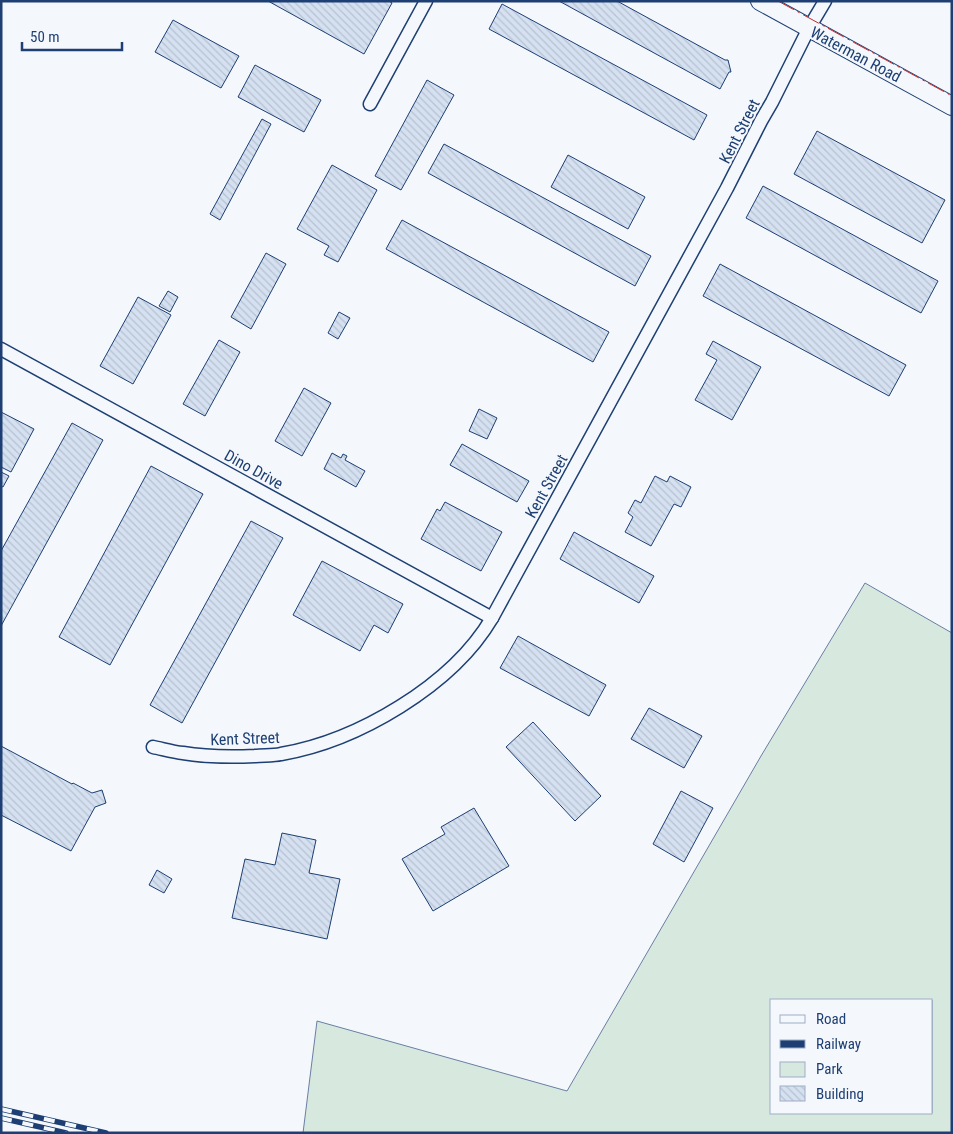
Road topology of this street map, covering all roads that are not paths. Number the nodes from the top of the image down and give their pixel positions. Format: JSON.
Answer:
{"nodes":[{"id":1,"x":426,"y":1,"type":"edge"},
{"id":2,"x":760,"y":1,"type":"edge"},
{"id":3,"x":825,"y":1,"type":"edge"},
{"id":4,"x":809,"y":28,"type":"junction"},
{"id":5,"x":370,"y":104,"type":"dead end"},
{"id":6,"x":952,"y":106,"type":"edge"},
{"id":7,"x":1,"y":349,"type":"edge"},
{"id":8,"x":492,"y":618,"type":"junction"},
{"id":9,"x":153,"y":747,"type":"dead end"}],
"edges":[{"from":1,"to":5,"type":"street"},
{"from":2,"to":4,"type":"main road","name":"Waterman Road"},
{"from":3,"to":4,"type":"street","name":"Kent Street"},
{"from":4,"to":6,"type":"main road","name":"Waterman Road"},
{"from":4,"to":8,"type":"street","name":"Kent Street"},
{"from":7,"to":8,"type":"street","name":"Dino Drive"},
{"from":8,"to":9,"type":"street","name":"Kent Street"}]}
